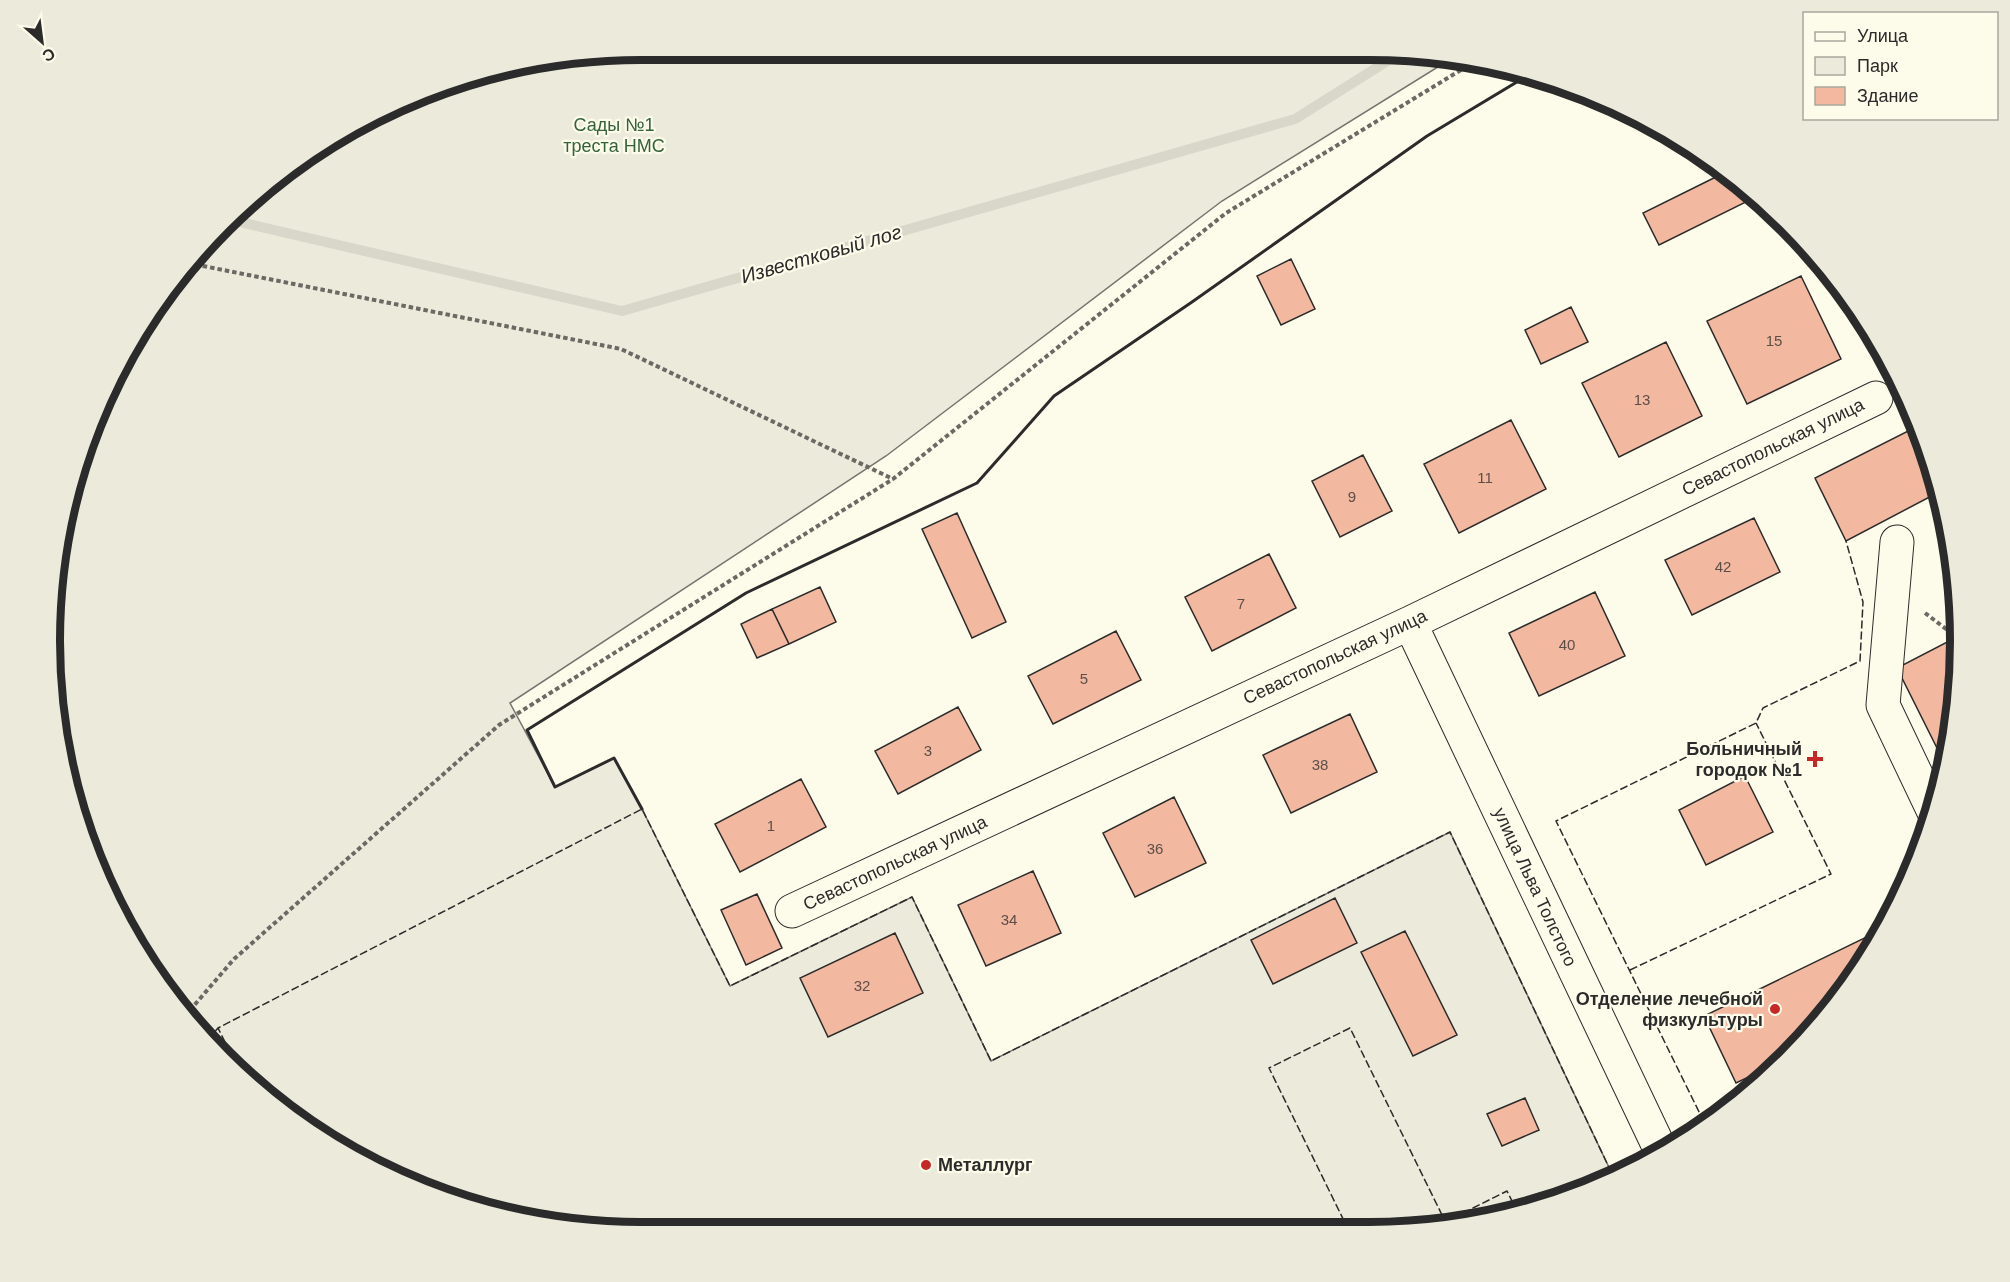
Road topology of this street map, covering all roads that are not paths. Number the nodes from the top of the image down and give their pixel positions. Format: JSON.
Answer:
{"nodes":[{"id":1,"x":1876,"y":398,"type":"dead end"},
{"id":2,"x":1897,"y":542,"type":"dead end"},
{"id":3,"x":1410,"y":623,"type":"junction"},
{"id":4,"x":1928,"y":799,"type":"edge"},
{"id":5,"x":792,"y":911,"type":"dead end"},
{"id":6,"x":1658,"y":1145,"type":"edge"}],
"edges":[{"from":1,"to":3,"type":"street","name":"Севастопольская улица"},
{"from":2,"to":4,"type":"street"},
{"from":3,"to":5,"type":"street","name":"Севастопольская улица"},
{"from":3,"to":6,"type":"street","name":"улица Льва Толстого"}]}
